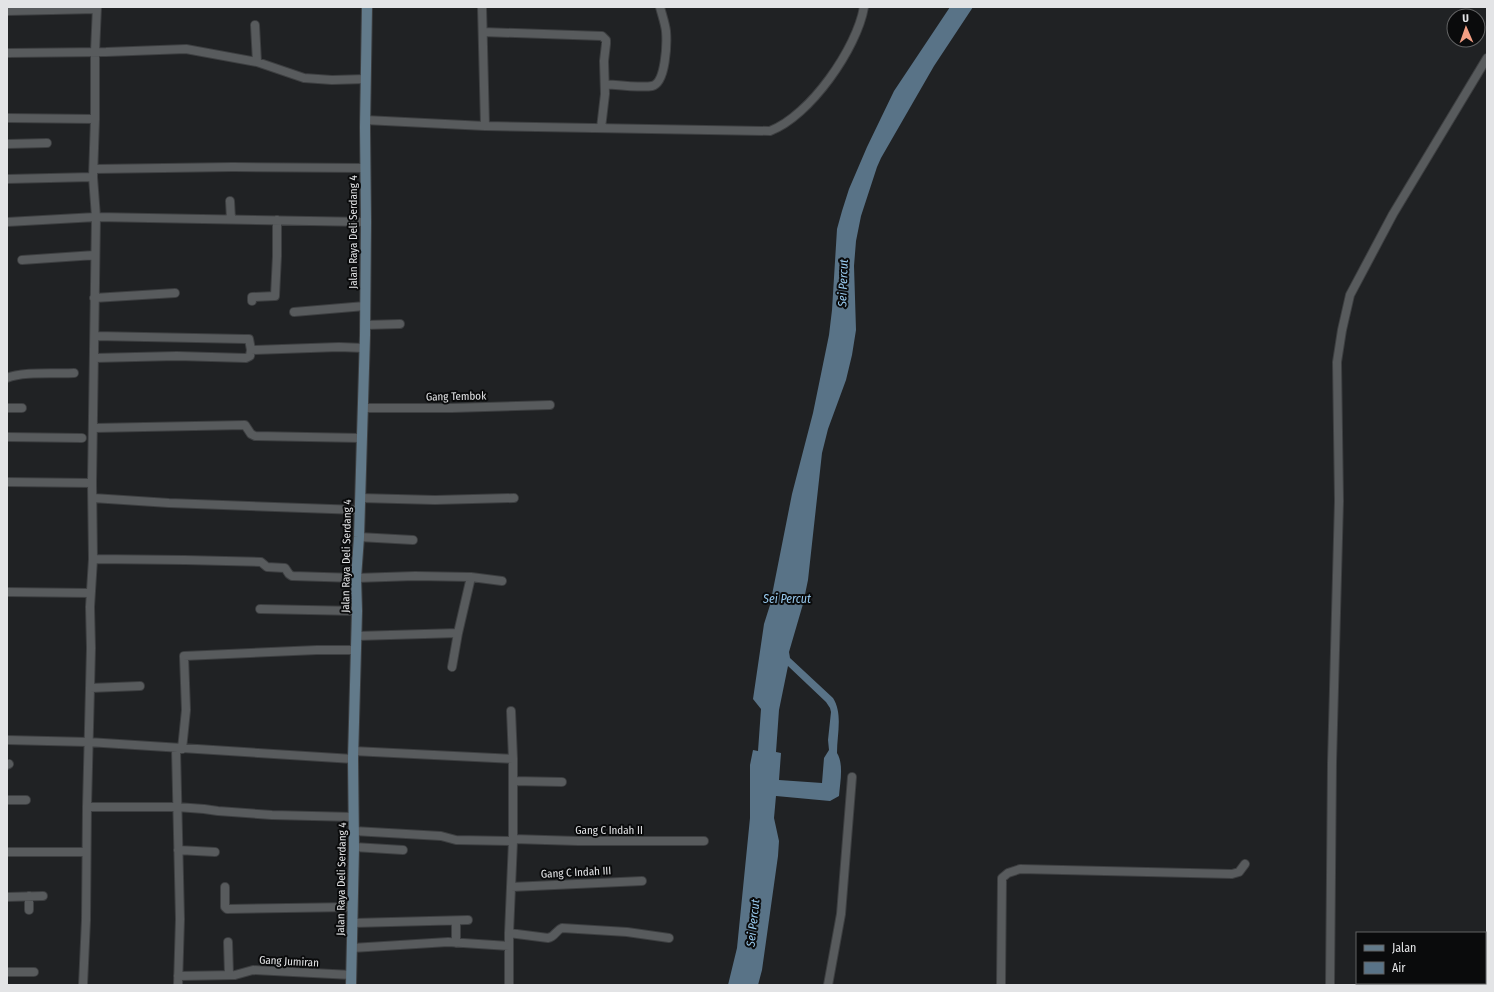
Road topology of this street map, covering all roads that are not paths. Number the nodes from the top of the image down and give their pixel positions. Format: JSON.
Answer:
{"nodes":[{"id":1,"x":367,"y":7,"type":"edge"},
{"id":2,"x":482,"y":7,"type":"edge"},
{"id":3,"x":660,"y":7,"type":"edge"},
{"id":4,"x":864,"y":7,"type":"edge"},
{"id":5,"x":97,"y":8,"type":"edge"},
{"id":6,"x":7,"y":11,"type":"edge"},
{"id":7,"x":255,"y":25,"type":"dead end"},
{"id":8,"x":483,"y":32,"type":"junction"},
{"id":9,"x":95,"y":52,"type":"junction"},
{"id":10,"x":7,"y":53,"type":"edge"},
{"id":11,"x":1487,"y":58,"type":"edge"},
{"id":12,"x":257,"y":62,"type":"junction"},
{"id":13,"x":366,"y":79,"type":"junction"},
{"id":14,"x":605,"y":84,"type":"junction"},
{"id":15,"x":7,"y":118,"type":"edge"},
{"id":16,"x":96,"y":119,"type":"junction"},
{"id":17,"x":365,"y":123,"type":"junction"},
{"id":18,"x":485,"y":126,"type":"junction"},
{"id":19,"x":601,"y":128,"type":"junction"},
{"id":20,"x":47,"y":143,"type":"dead end"},
{"id":21,"x":7,"y":144,"type":"edge"},
{"id":22,"x":366,"y":168,"type":"junction"},
{"id":23,"x":94,"y":173,"type":"junction"},
{"id":24,"x":7,"y":179,"type":"edge"},
{"id":25,"x":230,"y":201,"type":"dead end"},
{"id":26,"x":96,"y":217,"type":"junction"},
{"id":27,"x":231,"y":219,"type":"junction"},
{"id":28,"x":277,"y":220,"type":"junction"},
{"id":29,"x":7,"y":222,"type":"edge"},
{"id":30,"x":366,"y":222,"type":"junction"},
{"id":31,"x":95,"y":254,"type":"junction"},
{"id":32,"x":22,"y":260,"type":"dead end"},
{"id":33,"x":175,"y":293,"type":"dead end"},
{"id":34,"x":94,"y":298,"type":"junction"},
{"id":35,"x":252,"y":301,"type":"dead end"},
{"id":36,"x":365,"y":306,"type":"junction"},
{"id":37,"x":294,"y":312,"type":"dead end"},
{"id":38,"x":400,"y":324,"type":"dead end"},
{"id":39,"x":365,"y":325,"type":"junction"},
{"id":40,"x":94,"y":336,"type":"junction"},
{"id":41,"x":364,"y":348,"type":"junction"},
{"id":42,"x":251,"y":350,"type":"junction"},
{"id":43,"x":94,"y":358,"type":"junction"},
{"id":44,"x":74,"y":373,"type":"dead end"},
{"id":45,"x":7,"y":378,"type":"edge"},
{"id":46,"x":550,"y":405,"type":"dead end"},
{"id":47,"x":7,"y":408,"type":"edge"},
{"id":48,"x":22,"y":408,"type":"dead end"},
{"id":49,"x":363,"y":408,"type":"junction"},
{"id":50,"x":94,"y":428,"type":"junction"},
{"id":51,"x":7,"y":437,"type":"edge"},
{"id":52,"x":82,"y":438,"type":"dead end"},
{"id":53,"x":361,"y":438,"type":"junction"},
{"id":54,"x":7,"y":482,"type":"edge"},
{"id":55,"x":92,"y":483,"type":"junction"},
{"id":56,"x":93,"y":498,"type":"junction"},
{"id":57,"x":360,"y":498,"type":"junction"},
{"id":58,"x":514,"y":498,"type":"dead end"},
{"id":59,"x":359,"y":510,"type":"junction"},
{"id":60,"x":359,"y":537,"type":"junction"},
{"id":61,"x":413,"y":540,"type":"dead end"},
{"id":62,"x":93,"y":559,"type":"junction"},
{"id":63,"x":471,"y":577,"type":"junction"},
{"id":64,"x":356,"y":578,"type":"junction"},
{"id":65,"x":502,"y":581,"type":"dead end"},
{"id":66,"x":7,"y":592,"type":"edge"},
{"id":67,"x":90,"y":593,"type":"junction"},
{"id":68,"x":260,"y":609,"type":"dead end"},
{"id":69,"x":357,"y":611,"type":"junction"},
{"id":70,"x":458,"y":633,"type":"junction"},
{"id":71,"x":357,"y":636,"type":"junction"},
{"id":72,"x":356,"y":650,"type":"junction"},
{"id":73,"x":452,"y":666,"type":"dead end"},
{"id":74,"x":140,"y":686,"type":"dead end"},
{"id":75,"x":90,"y":688,"type":"junction"},
{"id":76,"x":511,"y":711,"type":"dead end"},
{"id":77,"x":7,"y":740,"type":"edge"},
{"id":78,"x":88,"y":742,"type":"junction"},
{"id":79,"x":179,"y":749,"type":"junction"},
{"id":80,"x":353,"y":755,"type":"junction"},
{"id":81,"x":513,"y":759,"type":"junction"},
{"id":82,"x":852,"y":777,"type":"dead end"},
{"id":83,"x":513,"y":781,"type":"junction"},
{"id":84,"x":562,"y":782,"type":"dead end"},
{"id":85,"x":7,"y":800,"type":"edge"},
{"id":86,"x":26,"y":800,"type":"dead end"},
{"id":87,"x":87,"y":807,"type":"junction"},
{"id":88,"x":177,"y":807,"type":"junction"},
{"id":89,"x":354,"y":818,"type":"junction"},
{"id":90,"x":354,"y":831,"type":"junction"},
{"id":91,"x":513,"y":840,"type":"junction"},
{"id":92,"x":704,"y":841,"type":"dead end"},
{"id":93,"x":354,"y":847,"type":"junction"},
{"id":94,"x":178,"y":850,"type":"junction"},
{"id":95,"x":403,"y":850,"type":"dead end"},
{"id":96,"x":7,"y":852,"type":"edge"},
{"id":97,"x":86,"y":852,"type":"junction"},
{"id":98,"x":215,"y":852,"type":"dead end"},
{"id":99,"x":1245,"y":864,"type":"dead end"},
{"id":100,"x":642,"y":881,"type":"dead end"},
{"id":101,"x":225,"y":887,"type":"dead end"},
{"id":102,"x":511,"y":887,"type":"junction"},
{"id":103,"x":28,"y":896,"type":"junction"},
{"id":104,"x":43,"y":896,"type":"dead end"},
{"id":105,"x":7,"y":897,"type":"edge"},
{"id":106,"x":353,"y":907,"type":"junction"},
{"id":107,"x":29,"y":910,"type":"dead end"},
{"id":108,"x":456,"y":920,"type":"junction"},
{"id":109,"x":468,"y":920,"type":"dead end"},
{"id":110,"x":353,"y":923,"type":"junction"},
{"id":111,"x":509,"y":934,"type":"junction"},
{"id":112,"x":669,"y":938,"type":"dead end"},
{"id":113,"x":228,"y":942,"type":"dead end"},
{"id":114,"x":456,"y":943,"type":"junction"},
{"id":115,"x":510,"y":946,"type":"junction"},
{"id":116,"x":352,"y":948,"type":"junction"},
{"id":117,"x":7,"y":972,"type":"edge"},
{"id":118,"x":34,"y":972,"type":"dead end"},
{"id":119,"x":228,"y":975,"type":"junction"},
{"id":120,"x":178,"y":976,"type":"junction"},
{"id":121,"x":352,"y":980,"type":"edge"},
{"id":122,"x":83,"y":985,"type":"edge"},
{"id":123,"x":178,"y":985,"type":"edge"},
{"id":124,"x":509,"y":985,"type":"edge"},
{"id":125,"x":828,"y":985,"type":"edge"},
{"id":126,"x":1001,"y":985,"type":"edge"},
{"id":127,"x":1330,"y":985,"type":"edge"}],
"edges":[{"from":1,"to":13,"type":"street","name":"Jalan Raya Deli Serdang 4"},
{"from":2,"to":8,"type":"street"},
{"from":3,"to":14,"type":"street"},
{"from":4,"to":19,"type":"street"},
{"from":5,"to":6,"type":"street"},
{"from":5,"to":9,"type":"street"},
{"from":7,"to":12,"type":"street"},
{"from":8,"to":14,"type":"street"},
{"from":8,"to":18,"type":"street"},
{"from":9,"to":10,"type":"street"},
{"from":9,"to":12,"type":"street"},
{"from":9,"to":16,"type":"street"},
{"from":11,"to":127,"type":"street"},
{"from":12,"to":13,"type":"street"},
{"from":13,"to":17,"type":"street","name":"Jalan Raya Deli Serdang 4"},
{"from":14,"to":19,"type":"street"},
{"from":15,"to":16,"type":"street"},
{"from":16,"to":23,"type":"street"},
{"from":17,"to":18,"type":"street"},
{"from":17,"to":22,"type":"street","name":"Jalan Raya Deli Serdang 4"},
{"from":18,"to":19,"type":"street"},
{"from":20,"to":21,"type":"street"},
{"from":22,"to":23,"type":"street"},
{"from":22,"to":30,"type":"street","name":"Jalan Raya Deli Serdang 4"},
{"from":23,"to":24,"type":"street"},
{"from":23,"to":26,"type":"street"},
{"from":25,"to":27,"type":"street"},
{"from":26,"to":27,"type":"street"},
{"from":26,"to":29,"type":"street"},
{"from":26,"to":31,"type":"street"},
{"from":27,"to":28,"type":"street"},
{"from":28,"to":30,"type":"street"},
{"from":28,"to":35,"type":"street"},
{"from":30,"to":36,"type":"street","name":"Jalan Raya Deli Serdang 4"},
{"from":31,"to":32,"type":"street"},
{"from":31,"to":34,"type":"street"},
{"from":33,"to":34,"type":"street"},
{"from":34,"to":40,"type":"street"},
{"from":36,"to":37,"type":"street"},
{"from":36,"to":39,"type":"street","name":"Jalan Raya Deli Serdang 4"},
{"from":38,"to":39,"type":"street"},
{"from":39,"to":41,"type":"street","name":"Jalan Raya Deli Serdang 4"},
{"from":40,"to":42,"type":"street"},
{"from":40,"to":43,"type":"street"},
{"from":41,"to":42,"type":"street"},
{"from":41,"to":49,"type":"street","name":"Jalan Raya Deli Serdang 4"},
{"from":42,"to":43,"type":"street"},
{"from":43,"to":50,"type":"street"},
{"from":44,"to":45,"type":"street"},
{"from":46,"to":49,"type":"street","name":"Gang Tembok"},
{"from":47,"to":48,"type":"street"},
{"from":49,"to":53,"type":"street","name":"Jalan Raya Deli Serdang 4"},
{"from":50,"to":53,"type":"street"},
{"from":50,"to":55,"type":"street"},
{"from":51,"to":52,"type":"street"},
{"from":53,"to":57,"type":"street","name":"Jalan Raya Deli Serdang 4"},
{"from":54,"to":55,"type":"street"},
{"from":55,"to":56,"type":"street"},
{"from":56,"to":59,"type":"street"},
{"from":56,"to":62,"type":"street"},
{"from":57,"to":58,"type":"street"},
{"from":57,"to":59,"type":"street","name":"Jalan Raya Deli Serdang 4"},
{"from":59,"to":60,"type":"street","name":"Jalan Raya Deli Serdang 4"},
{"from":60,"to":61,"type":"street"},
{"from":60,"to":64,"type":"street","name":"Jalan Raya Deli Serdang 4"},
{"from":62,"to":64,"type":"street"},
{"from":62,"to":67,"type":"street"},
{"from":63,"to":64,"type":"street"},
{"from":63,"to":65,"type":"street"},
{"from":63,"to":70,"type":"street"},
{"from":64,"to":69,"type":"street","name":"Jalan Raya Deli Serdang 4"},
{"from":66,"to":67,"type":"street"},
{"from":67,"to":75,"type":"street"},
{"from":68,"to":69,"type":"street"},
{"from":69,"to":71,"type":"street","name":"Jalan Raya Deli Serdang 4"},
{"from":70,"to":71,"type":"street"},
{"from":70,"to":73,"type":"street"},
{"from":71,"to":72,"type":"street","name":"Jalan Raya Deli Serdang 4"},
{"from":72,"to":79,"type":"street"},
{"from":72,"to":80,"type":"street","name":"Jalan Raya Deli Serdang 4"},
{"from":74,"to":75,"type":"street"},
{"from":75,"to":78,"type":"street"},
{"from":76,"to":81,"type":"street"},
{"from":77,"to":78,"type":"street"},
{"from":78,"to":79,"type":"street"},
{"from":78,"to":87,"type":"street"},
{"from":79,"to":80,"type":"street"},
{"from":79,"to":88,"type":"street"},
{"from":80,"to":81,"type":"street"},
{"from":80,"to":89,"type":"street","name":"Jalan Raya Deli Serdang 4"},
{"from":81,"to":83,"type":"street"},
{"from":82,"to":125,"type":"street"},
{"from":83,"to":84,"type":"street"},
{"from":83,"to":91,"type":"street"},
{"from":85,"to":86,"type":"street"},
{"from":87,"to":88,"type":"street"},
{"from":87,"to":97,"type":"street"},
{"from":88,"to":89,"type":"street"},
{"from":88,"to":94,"type":"street"},
{"from":89,"to":90,"type":"street","name":"Jalan Raya Deli Serdang 4"},
{"from":90,"to":91,"type":"street","name":"Gang C Indah II"},
{"from":90,"to":93,"type":"street","name":"Jalan Raya Deli Serdang 4"},
{"from":91,"to":92,"type":"street","name":"Gang C Indah II"},
{"from":91,"to":102,"type":"street"},
{"from":93,"to":95,"type":"street"},
{"from":93,"to":106,"type":"street","name":"Jalan Raya Deli Serdang 4"},
{"from":94,"to":98,"type":"street"},
{"from":94,"to":120,"type":"street"},
{"from":96,"to":97,"type":"street"},
{"from":97,"to":122,"type":"street"},
{"from":99,"to":126,"type":"street"},
{"from":100,"to":102,"type":"street","name":"Gang C Indah III"},
{"from":101,"to":106,"type":"street"},
{"from":102,"to":111,"type":"street"},
{"from":103,"to":104,"type":"street"},
{"from":103,"to":105,"type":"street"},
{"from":103,"to":107,"type":"street"},
{"from":106,"to":110,"type":"street","name":"Jalan Raya Deli Serdang 4"},
{"from":108,"to":109,"type":"street"},
{"from":108,"to":110,"type":"street"},
{"from":108,"to":114,"type":"street"},
{"from":110,"to":116,"type":"street","name":"Jalan Raya Deli Serdang 4"},
{"from":111,"to":112,"type":"street"},
{"from":111,"to":115,"type":"street"},
{"from":113,"to":119,"type":"street"},
{"from":114,"to":115,"type":"street"},
{"from":114,"to":116,"type":"street"},
{"from":115,"to":124,"type":"street"},
{"from":116,"to":121,"type":"street","name":"Jalan Raya Deli Serdang 4"},
{"from":117,"to":118,"type":"street"},
{"from":119,"to":120,"type":"street","name":"Gang Jumiran"},
{"from":119,"to":121,"type":"street","name":"Gang Jumiran"},
{"from":120,"to":123,"type":"street"}]}
